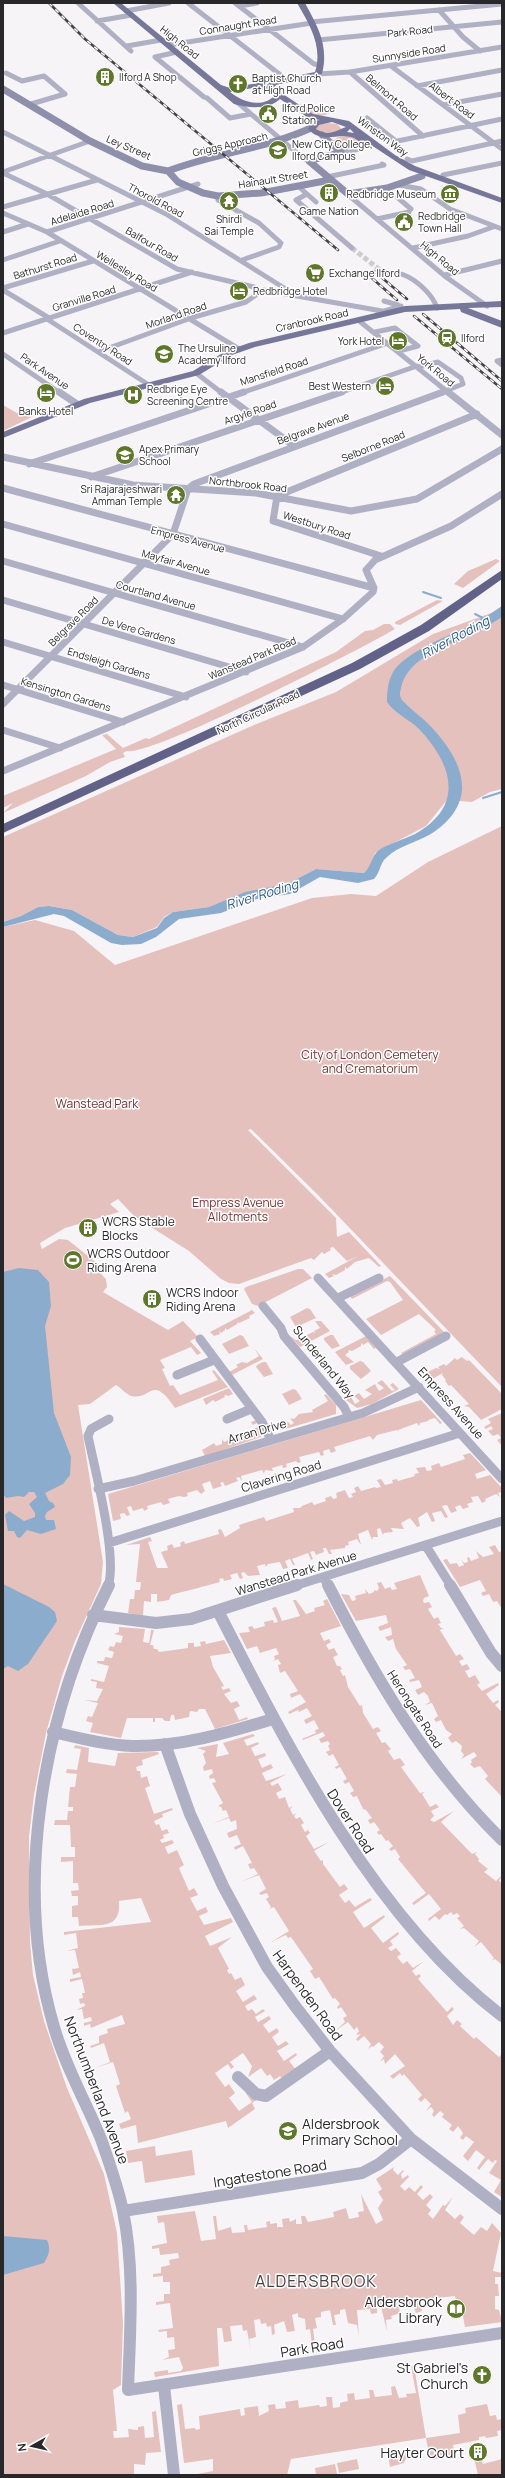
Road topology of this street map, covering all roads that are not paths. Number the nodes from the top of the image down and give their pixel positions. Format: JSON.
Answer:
{"nodes":[{"id":1,"x":78,"y":3,"type":"edge"},
{"id":2,"x":117,"y":3,"type":"edge"},
{"id":3,"x":169,"y":3,"type":"edge"},
{"id":4,"x":188,"y":3,"type":"edge"},
{"id":5,"x":257,"y":3,"type":"edge"},
{"id":6,"x":301,"y":3,"type":"edge"},
{"id":7,"x":501,"y":4,"type":"edge"},
{"id":8,"x":238,"y":5,"type":"edge"},
{"id":9,"x":439,"y":10,"type":"junction"},
{"id":10,"x":129,"y":13,"type":"junction"},
{"id":11,"x":97,"y":21,"type":"junction"},
{"id":12,"x":502,"y":22,"type":"edge"},
{"id":13,"x":311,"y":23,"type":"junction"},
{"id":14,"x":454,"y":27,"type":"junction"},
{"id":15,"x":270,"y":30,"type":"junction"},
{"id":16,"x":230,"y":36,"type":"junction"},
{"id":17,"x":161,"y":40,"type":"junction"},
{"id":18,"x":318,"y":40,"type":"junction"},
{"id":19,"x":168,"y":45,"type":"junction"},
{"id":20,"x":127,"y":46,"type":"junction"},
{"id":21,"x":502,"y":47,"type":"edge"},
{"id":22,"x":131,"y":51,"type":"dead end"},
{"id":23,"x":480,"y":51,"type":"junction"},
{"id":24,"x":177,"y":52,"type":"junction"},
{"id":25,"x":320,"y":65,"type":"junction"},
{"id":26,"x":391,"y":66,"type":"junction"},
{"id":27,"x":502,"y":70,"type":"edge"},
{"id":28,"x":350,"y":72,"type":"junction"},
{"id":29,"x":6,"y":73,"type":"dead end"},
{"id":30,"x":318,"y":74,"type":"junction"},
{"id":31,"x":285,"y":81,"type":"junction"},
{"id":32,"x":254,"y":86,"type":"junction"},
{"id":33,"x":417,"y":86,"type":"junction"},
{"id":34,"x":3,"y":89,"type":"edge"},
{"id":35,"x":12,"y":93,"type":"junction"},
{"id":36,"x":275,"y":94,"type":"junction"},
{"id":37,"x":502,"y":94,"type":"edge"},
{"id":38,"x":3,"y":96,"type":"edge"},
{"id":39,"x":195,"y":96,"type":"dead end"},
{"id":40,"x":234,"y":96,"type":"junction"},
{"id":41,"x":204,"y":97,"type":"junction"},
{"id":42,"x":30,"y":104,"type":"junction"},
{"id":43,"x":443,"y":105,"type":"junction"},
{"id":44,"x":250,"y":110,"type":"junction"},
{"id":45,"x":311,"y":116,"type":"junction"},
{"id":46,"x":367,"y":118,"type":"dead end"},
{"id":47,"x":502,"y":119,"type":"edge"},
{"id":48,"x":324,"y":121,"type":"junction"},
{"id":49,"x":312,"y":126,"type":"junction"},
{"id":50,"x":470,"y":126,"type":"junction"},
{"id":51,"x":345,"y":127,"type":"junction"},
{"id":52,"x":3,"y":132,"type":"edge"},
{"id":53,"x":320,"y":134,"type":"junction"},
{"id":54,"x":336,"y":134,"type":"junction"},
{"id":55,"x":363,"y":135,"type":"junction"},
{"id":56,"x":296,"y":136,"type":"junction"},
{"id":57,"x":423,"y":136,"type":"junction"},
{"id":58,"x":502,"y":140,"type":"edge"},
{"id":59,"x":90,"y":141,"type":"junction"},
{"id":60,"x":493,"y":142,"type":"junction"},
{"id":61,"x":334,"y":145,"type":"junction"},
{"id":62,"x":361,"y":148,"type":"dead end"},
{"id":63,"x":502,"y":149,"type":"edge"},
{"id":64,"x":341,"y":152,"type":"junction"},
{"id":65,"x":51,"y":156,"type":"junction"},
{"id":66,"x":311,"y":159,"type":"junction"},
{"id":67,"x":411,"y":161,"type":"dead end"},
{"id":68,"x":502,"y":163,"type":"edge"},
{"id":69,"x":384,"y":165,"type":"dead end"},
{"id":70,"x":168,"y":171,"type":"junction"},
{"id":71,"x":3,"y":173,"type":"edge"},
{"id":72,"x":422,"y":176,"type":"junction"},
{"id":73,"x":447,"y":176,"type":"dead end"},
{"id":74,"x":329,"y":179,"type":"junction"},
{"id":75,"x":97,"y":180,"type":"junction"},
{"id":76,"x":198,"y":184,"type":"dead end"},
{"id":77,"x":399,"y":185,"type":"junction"},
{"id":78,"x":298,"y":186,"type":"junction"},
{"id":79,"x":190,"y":187,"type":"junction"},
{"id":80,"x":385,"y":188,"type":"junction"},
{"id":81,"x":346,"y":193,"type":"junction"},
{"id":82,"x":417,"y":193,"type":"dead end"},
{"id":83,"x":47,"y":194,"type":"junction"},
{"id":84,"x":307,"y":194,"type":"junction"},
{"id":85,"x":218,"y":196,"type":"junction"},
{"id":86,"x":397,"y":197,"type":"junction"},
{"id":87,"x":502,"y":201,"type":"edge"},
{"id":88,"x":316,"y":202,"type":"dead end"},
{"id":89,"x":144,"y":203,"type":"junction"},
{"id":90,"x":502,"y":206,"type":"edge"},
{"id":91,"x":3,"y":207,"type":"edge"},
{"id":92,"x":3,"y":214,"type":"edge"},
{"id":93,"x":91,"y":219,"type":"junction"},
{"id":94,"x":377,"y":219,"type":"junction"},
{"id":95,"x":28,"y":224,"type":"junction"},
{"id":96,"x":493,"y":227,"type":"junction"},
{"id":97,"x":502,"y":229,"type":"edge"},
{"id":98,"x":3,"y":232,"type":"edge"},
{"id":99,"x":47,"y":232,"type":"junction"},
{"id":100,"x":60,"y":241,"type":"junction"},
{"id":101,"x":352,"y":248,"type":"tunnel mouth"},
{"id":102,"x":411,"y":249,"type":"junction"},
{"id":103,"x":3,"y":260,"type":"edge"},
{"id":104,"x":242,"y":260,"type":"junction"},
{"id":105,"x":93,"y":261,"type":"junction"},
{"id":106,"x":502,"y":261,"type":"edge"},
{"id":107,"x":380,"y":270,"type":"tunnel mouth"},
{"id":108,"x":192,"y":272,"type":"junction"},
{"id":109,"x":445,"y":275,"type":"junction"},
{"id":110,"x":3,"y":289,"type":"edge"},
{"id":111,"x":140,"y":290,"type":"junction"},
{"id":112,"x":258,"y":292,"type":"junction"},
{"id":113,"x":290,"y":295,"type":"junction"},
{"id":114,"x":502,"y":304,"type":"edge"},
{"id":115,"x":487,"y":306,"type":"junction"},
{"id":116,"x":380,"y":308,"type":"dead end"},
{"id":117,"x":437,"y":308,"type":"junction"},
{"id":118,"x":456,"y":308,"type":"junction"},
{"id":119,"x":48,"y":319,"type":"junction"},
{"id":120,"x":190,"y":319,"type":"junction"},
{"id":121,"x":491,"y":319,"type":"junction"},
{"id":122,"x":358,"y":320,"type":"junction"},
{"id":123,"x":502,"y":325,"type":"edge"},
{"id":124,"x":373,"y":330,"type":"junction"},
{"id":125,"x":3,"y":333,"type":"edge"},
{"id":126,"x":388,"y":342,"type":"junction"},
{"id":127,"x":239,"y":349,"type":"junction"},
{"id":128,"x":399,"y":351,"type":"junction"},
{"id":129,"x":98,"y":352,"type":"junction"},
{"id":130,"x":3,"y":354,"type":"edge"},
{"id":131,"x":502,"y":360,"type":"edge"},
{"id":132,"x":502,"y":365,"type":"edge"},
{"id":133,"x":418,"y":366,"type":"junction"},
{"id":134,"x":196,"y":373,"type":"junction"},
{"id":135,"x":149,"y":385,"type":"junction"},
{"id":136,"x":447,"y":390,"type":"junction"},
{"id":137,"x":228,"y":396,"type":"junction"},
{"id":138,"x":77,"y":404,"type":"junction"},
{"id":139,"x":477,"y":414,"type":"junction"},
{"id":140,"x":259,"y":420,"type":"junction"},
{"id":141,"x":3,"y":435,"type":"edge"},
{"id":142,"x":502,"y":435,"type":"edge"},
{"id":143,"x":294,"y":446,"type":"junction"},
{"id":144,"x":502,"y":449,"type":"edge"},
{"id":145,"x":3,"y":457,"type":"edge"},
{"id":146,"x":30,"y":464,"type":"junction"},
{"id":147,"x":91,"y":478,"type":"junction"},
{"id":148,"x":3,"y":488,"type":"edge"},
{"id":149,"x":188,"y":489,"type":"junction"},
{"id":150,"x":502,"y":494,"type":"edge"},
{"id":151,"x":277,"y":496,"type":"junction"},
{"id":152,"x":3,"y":524,"type":"edge"},
{"id":153,"x":174,"y":534,"type":"junction"},
{"id":154,"x":381,"y":556,"type":"junction"},
{"id":155,"x":3,"y":561,"type":"edge"},
{"id":156,"x":502,"y":563,"type":"edge"},
{"id":157,"x":144,"y":564,"type":"junction"},
{"id":158,"x":502,"y":574,"type":"edge"},
{"id":159,"x":485,"y":582,"type":"junction"},
{"id":160,"x":374,"y":588,"type":"junction"},
{"id":161,"x":115,"y":593,"type":"junction"},
{"id":162,"x":3,"y":600,"type":"edge"},
{"id":163,"x":343,"y":619,"type":"junction"},
{"id":164,"x":84,"y":624,"type":"junction"},
{"id":165,"x":3,"y":642,"type":"edge"},
{"id":166,"x":303,"y":648,"type":"junction"},
{"id":167,"x":51,"y":656,"type":"junction"},
{"id":168,"x":246,"y":672,"type":"junction"},
{"id":169,"x":3,"y":685,"type":"edge"},
{"id":170,"x":18,"y":689,"type":"junction"},
{"id":171,"x":186,"y":697,"type":"junction"},
{"id":172,"x":3,"y":704,"type":"edge"},
{"id":173,"x":123,"y":722,"type":"junction"},
{"id":174,"x":3,"y":730,"type":"edge"},
{"id":175,"x":60,"y":748,"type":"junction"},
{"id":176,"x":3,"y":771,"type":"edge"},
{"id":177,"x":3,"y":818,"type":"edge"},
{"id":178,"x":3,"y":829,"type":"edge"},
{"id":179,"x":318,"y":1278,"type":"dead end"},
{"id":180,"x":379,"y":1278,"type":"dead end"},
{"id":181,"x":338,"y":1298,"type":"junction"},
{"id":182,"x":263,"y":1306,"type":"dead end"},
{"id":183,"x":446,"y":1336,"type":"dead end"},
{"id":184,"x":200,"y":1339,"type":"dead end"},
{"id":185,"x":214,"y":1360,"type":"junction"},
{"id":186,"x":397,"y":1362,"type":"junction"},
{"id":187,"x":177,"y":1375,"type":"dead end"},
{"id":188,"x":419,"y":1387,"type":"junction"},
{"id":189,"x":251,"y":1409,"type":"junction"},
{"id":190,"x":349,"y":1417,"type":"junction"},
{"id":191,"x":109,"y":1419,"type":"dead end"},
{"id":192,"x":227,"y":1419,"type":"dead end"},
{"id":193,"x":460,"y":1433,"type":"junction"},
{"id":194,"x":271,"y":1440,"type":"junction"},
{"id":195,"x":502,"y":1479,"type":"edge"},
{"id":196,"x":98,"y":1489,"type":"junction"},
{"id":197,"x":502,"y":1521,"type":"edge"},
{"id":198,"x":109,"y":1543,"type":"junction"},
{"id":199,"x":426,"y":1546,"type":"junction"},
{"id":200,"x":324,"y":1578,"type":"junction"},
{"id":201,"x":218,"y":1611,"type":"junction"},
{"id":202,"x":93,"y":1615,"type":"junction"},
{"id":203,"x":502,"y":1666,"type":"edge"},
{"id":204,"x":273,"y":1718,"type":"junction"},
{"id":205,"x":53,"y":1732,"type":"junction"},
{"id":206,"x":165,"y":1744,"type":"junction"},
{"id":207,"x":502,"y":1840,"type":"edge"},
{"id":208,"x":502,"y":2016,"type":"edge"},
{"id":209,"x":330,"y":2052,"type":"junction"},
{"id":210,"x":238,"y":2077,"type":"dead end"},
{"id":211,"x":411,"y":2139,"type":"junction"},
{"id":212,"x":502,"y":2209,"type":"edge"},
{"id":213,"x":123,"y":2211,"type":"junction"},
{"id":214,"x":502,"y":2333,"type":"edge"},
{"id":215,"x":164,"y":2386,"type":"junction"},
{"id":216,"x":128,"y":2390,"type":"joint"},
{"id":217,"x":174,"y":2475,"type":"edge"}],
"edges":[{"from":1,"to":11,"type":"street"},
{"from":2,"to":10,"type":"main road","name":"High Road"},
{"from":3,"to":10,"type":"street"},
{"from":4,"to":16,"type":"street"},
{"from":5,"to":8,"type":"street"},
{"from":6,"to":13,"type":"main road"},
{"from":7,"to":9,"type":"street","name":"Connaught Road"},
{"from":8,"to":15,"type":"street"},
{"from":9,"to":13,"type":"street","name":"Connaught Road"},
{"from":9,"to":14,"type":"street"},
{"from":10,"to":11,"type":"street"},
{"from":10,"to":17,"type":"main road","name":"High Road"},
{"from":11,"to":20,"type":"street"},
{"from":12,"to":14,"type":"street","name":"Park Road"},
{"from":13,"to":15,"type":"street","name":"Connaught Road"},
{"from":13,"to":18,"type":"main road"},
{"from":14,"to":18,"type":"street","name":"Park Road"},
{"from":14,"to":23,"type":"street"},
{"from":15,"to":16,"type":"street","name":"Connaught Road"},
{"from":15,"to":25,"type":"street"},
{"from":16,"to":19,"type":"street","name":"Connaught Road"},
{"from":16,"to":31,"type":"street"},
{"from":17,"to":19,"type":"main road","name":"High Road"},
{"from":17,"to":20,"type":"street"},
{"from":18,"to":25,"type":"main road"},
{"from":19,"to":24,"type":"main road","name":"High Road"},
{"from":20,"to":22,"type":"street"},
{"from":21,"to":23,"type":"street","name":"Sunnyside Road"},
{"from":23,"to":26,"type":"street","name":"Sunnyside Road"},
{"from":24,"to":40,"type":"main road","name":"High Road"},
{"from":24,"to":41,"type":"street"},
{"from":25,"to":30,"type":"main road"},
{"from":26,"to":28,"type":"street","name":"Sunnyside Road"},
{"from":26,"to":33,"type":"street","name":"Albert Road"},
{"from":27,"to":33,"type":"street"},
{"from":28,"to":30,"type":"street","name":"Sunnyside Road"},
{"from":28,"to":57,"type":"street","name":"Belmont Road"},
{"from":29,"to":42,"type":"street"},
{"from":30,"to":31,"type":"main road"},
{"from":31,"to":32,"type":"main road"},
{"from":31,"to":36,"type":"main road"},
{"from":32,"to":36,"type":"main road"},
{"from":32,"to":40,"type":"main road"},
{"from":33,"to":43,"type":"street","name":"Albert Road"},
{"from":34,"to":35,"type":"street","name":"Ley Street"},
{"from":35,"to":38,"type":"street"},
{"from":35,"to":42,"type":"street","name":"Ley Street"},
{"from":36,"to":44,"type":"main road"},
{"from":36,"to":45,"type":"main road","name":"Winston Way"},
{"from":36,"to":49,"type":"main road"},
{"from":37,"to":43,"type":"street"},
{"from":39,"to":41,"type":"street"},
{"from":40,"to":44,"type":"main road"},
{"from":41,"to":44,"type":"street"},
{"from":42,"to":59,"type":"street","name":"Ley Street"},
{"from":43,"to":50,"type":"street","name":"Albert Road"},
{"from":44,"to":66,"type":"street","name":"High Road"},
{"from":45,"to":48,"type":"main road"},
{"from":45,"to":55,"type":"main road","name":"Winston Way"},
{"from":46,"to":57,"type":"street"},
{"from":47,"to":50,"type":"street"},
{"from":48,"to":49,"type":"main road"},
{"from":48,"to":51,"type":"main road"},
{"from":49,"to":53,"type":"main road"},
{"from":49,"to":56,"type":"street","name":"Griggs Approach"},
{"from":50,"to":57,"type":"street"},
{"from":50,"to":60,"type":"street","name":"Albert Road"},
{"from":51,"to":54,"type":"main road"},
{"from":51,"to":55,"type":"main road"},
{"from":52,"to":65,"type":"street","name":"Thorold Road"},
{"from":53,"to":54,"type":"main road","name":"Winston Way"},
{"from":53,"to":56,"type":"street","name":"Griggs Approach"},
{"from":53,"to":61,"type":"street"},
{"from":54,"to":61,"type":"street"},
{"from":54,"to":72,"type":"main road","name":"Winston Way"},
{"from":55,"to":87,"type":"main road","name":"Winston Way"},
{"from":56,"to":70,"type":"street","name":"Griggs Approach"},
{"from":58,"to":60,"type":"street"},
{"from":59,"to":65,"type":"street"},
{"from":59,"to":70,"type":"street","name":"Ley Street"},
{"from":60,"to":63,"type":"street","name":"Albert Road"},
{"from":60,"to":67,"type":"street"},
{"from":61,"to":64,"type":"street"},
{"from":62,"to":64,"type":"street"},
{"from":64,"to":66,"type":"street"},
{"from":65,"to":71,"type":"street"},
{"from":65,"to":75,"type":"street","name":"Thorold Road"},
{"from":66,"to":74,"type":"street","name":"High Road"},
{"from":68,"to":73,"type":"street"},
{"from":69,"to":74,"type":"street"},
{"from":70,"to":79,"type":"street"},
{"from":71,"to":83,"type":"street","name":"Balfour Road"},
{"from":72,"to":77,"type":"street"},
{"from":72,"to":90,"type":"main road","name":"Winston Way"},
{"from":74,"to":78,"type":"street","name":"Hainault Street"},
{"from":74,"to":81,"type":"street","name":"High Road"},
{"from":75,"to":83,"type":"street"},
{"from":75,"to":89,"type":"street","name":"Thorold Road"},
{"from":76,"to":79,"type":"street","name":"Adelaide Road"},
{"from":77,"to":80,"type":"street"},
{"from":77,"to":96,"type":"street"},
{"from":78,"to":84,"type":"street"},
{"from":78,"to":85,"type":"street","name":"Hainault Street"},
{"from":79,"to":85,"type":"street"},
{"from":79,"to":89,"type":"street","name":"Adelaide Road"},
{"from":80,"to":81,"type":"street"},
{"from":80,"to":86,"type":"street"},
{"from":81,"to":94,"type":"street","name":"High Road"},
{"from":82,"to":86,"type":"street"},
{"from":83,"to":91,"type":"street"},
{"from":83,"to":93,"type":"street","name":"Balfour Road"},
{"from":84,"to":88,"type":"street"},
{"from":84,"to":101,"type":"street"},
{"from":85,"to":104,"type":"street"},
{"from":86,"to":94,"type":"street"},
{"from":89,"to":93,"type":"street","name":"Adelaide Road"},
{"from":89,"to":104,"type":"street","name":"Thorold Road"},
{"from":92,"to":95,"type":"street","name":"Wellesley Road"},
{"from":93,"to":99,"type":"street","name":"Adelaide Road"},
{"from":93,"to":108,"type":"street","name":"Balfour Road"},
{"from":94,"to":102,"type":"street","name":"High Road"},
{"from":95,"to":98,"type":"street"},
{"from":95,"to":99,"type":"street","name":"Wellesley Road"},
{"from":96,"to":97,"type":"street"},
{"from":96,"to":102,"type":"street"},
{"from":99,"to":100,"type":"street","name":"Wellesley Road"},
{"from":100,"to":103,"type":"street"},
{"from":100,"to":105,"type":"street","name":"Wellesley Road"},
{"from":102,"to":109,"type":"street","name":"High Road"},
{"from":104,"to":113,"type":"street","name":"Thorold Road"},
{"from":105,"to":110,"type":"street","name":"Bathurst Road"},
{"from":105,"to":111,"type":"street","name":"Wellesley Road"},
{"from":106,"to":109,"type":"street"},
{"from":107,"to":117,"type":"street"},
{"from":108,"to":111,"type":"street","name":"Granville Road"},
{"from":108,"to":112,"type":"street","name":"Balfour Road"},
{"from":109,"to":115,"type":"street","name":"High Road"},
{"from":110,"to":119,"type":"street","name":"Coventry Road"},
{"from":111,"to":119,"type":"street","name":"Granville Road"},
{"from":111,"to":120,"type":"street","name":"Wellesley Road"},
{"from":112,"to":113,"type":"street"},
{"from":112,"to":120,"type":"street","name":"Morland Road"},
{"from":113,"to":116,"type":"street"},
{"from":114,"to":115,"type":"main road","name":"Cranbrook Road"},
{"from":115,"to":118,"type":"main road","name":"Cranbrook Road"},
{"from":115,"to":121,"type":"main road"},
{"from":117,"to":118,"type":"main road","name":"Cranbrook Road"},
{"from":117,"to":122,"type":"main road","name":"Cranbrook Road"},
{"from":118,"to":121,"type":"main road"},
{"from":119,"to":125,"type":"street","name":"Granville Road"},
{"from":119,"to":129,"type":"street","name":"Coventry Road"},
{"from":120,"to":127,"type":"street","name":"Wellesley Road"},
{"from":120,"to":129,"type":"street","name":"Morland Road"},
{"from":121,"to":123,"type":"main road"},
{"from":122,"to":124,"type":"street","name":"York Road"},
{"from":122,"to":127,"type":"main road","name":"Cranbrook Road"},
{"from":124,"to":126,"type":"street","name":"York Road"},
{"from":124,"to":128,"type":"street"},
{"from":126,"to":128,"type":"street","name":"York Road"},
{"from":126,"to":137,"type":"street","name":"Mansfield Road"},
{"from":127,"to":134,"type":"main road","name":"Cranbrook Road"},
{"from":128,"to":133,"type":"street","name":"York Road"},
{"from":129,"to":135,"type":"street","name":"Coventry Road"},
{"from":130,"to":138,"type":"street","name":"Park Avenue"},
{"from":131,"to":132,"type":"street"},
{"from":133,"to":136,"type":"street","name":"York Road"},
{"from":133,"to":136,"type":"street","name":"Argyle Road"},
{"from":133,"to":140,"type":"street","name":"Argyle Road"},
{"from":134,"to":135,"type":"main road","name":"Cranbrook Road"},
{"from":134,"to":137,"type":"street"},
{"from":135,"to":138,"type":"main road","name":"Cranbrook Road"},
{"from":136,"to":139,"type":"street","name":"York Road"},
{"from":136,"to":143,"type":"street","name":"Belgrave Avenue"},
{"from":137,"to":140,"type":"street"},
{"from":137,"to":146,"type":"street","name":"Mansfield Road"},
{"from":138,"to":141,"type":"main road","name":"Cranbrook Road"},
{"from":139,"to":142,"type":"street","name":"York Road"},
{"from":139,"to":151,"type":"street","name":"Selborne Road"},
{"from":140,"to":143,"type":"street"},
{"from":140,"to":147,"type":"street","name":"Argyle Road"},
{"from":143,"to":149,"type":"street","name":"Belgrave Avenue"},
{"from":144,"to":151,"type":"street","name":"Northbrook Road"},
{"from":145,"to":146,"type":"street","name":"Northbrook Road"},
{"from":146,"to":147,"type":"street","name":"Northbrook Road"},
{"from":147,"to":149,"type":"street","name":"Northbrook Road"},
{"from":148,"to":153,"type":"street","name":"Empress Avenue"},
{"from":149,"to":151,"type":"street","name":"Northbrook Road"},
{"from":149,"to":153,"type":"street","name":"Belgrave Road"},
{"from":150,"to":154,"type":"street"},
{"from":151,"to":154,"type":"street","name":"Westbury Road"},
{"from":152,"to":157,"type":"street","name":"Mayfair Avenue"},
{"from":153,"to":157,"type":"street","name":"Belgrave Road"},
{"from":153,"to":160,"type":"street","name":"Empress Avenue"},
{"from":154,"to":160,"type":"street"},
{"from":155,"to":161,"type":"street","name":"Courtland Avenue"},
{"from":156,"to":159,"type":"highway","name":"North Circular Road"},
{"from":157,"to":161,"type":"street","name":"Belgrave Road"},
{"from":157,"to":163,"type":"street","name":"Mayfair Avenue"},
{"from":158,"to":159,"type":"highway","name":"North Circular Road"},
{"from":159,"to":177,"type":"highway","name":"North Circular Road"},
{"from":159,"to":178,"type":"highway","name":"North Circular Road"},
{"from":160,"to":163,"type":"street","name":"Wanstead Park Road"},
{"from":161,"to":164,"type":"street","name":"Belgrave Road"},
{"from":161,"to":166,"type":"street","name":"Courtland Avenue"},
{"from":162,"to":164,"type":"street","name":"De Vere Gardens"},
{"from":163,"to":166,"type":"street","name":"Wanstead Park Road"},
{"from":164,"to":167,"type":"street","name":"Belgrave Road"},
{"from":164,"to":168,"type":"street","name":"De Vere Gardens"},
{"from":165,"to":167,"type":"street","name":"Endsleigh Gardens"},
{"from":166,"to":168,"type":"street","name":"Wanstead Park Road"},
{"from":167,"to":170,"type":"street","name":"Belgrave Road"},
{"from":167,"to":171,"type":"street","name":"Endsleigh Gardens"},
{"from":168,"to":171,"type":"street","name":"Wanstead Park Road"},
{"from":169,"to":170,"type":"street","name":"Kensington Gardens"},
{"from":170,"to":172,"type":"street","name":"Belgrave Road"},
{"from":170,"to":173,"type":"street","name":"Kensington Gardens"},
{"from":171,"to":173,"type":"street","name":"Wanstead Park Road"},
{"from":173,"to":175,"type":"street","name":"Wanstead Park Road"},
{"from":174,"to":175,"type":"street"},
{"from":175,"to":176,"type":"street","name":"Wanstead Park Road"},
{"from":179,"to":181,"type":"street","name":"Empress Avenue"},
{"from":180,"to":181,"type":"street"},
{"from":181,"to":186,"type":"street","name":"Empress Avenue"},
{"from":182,"to":190,"type":"street","name":"Sunderland Way"},
{"from":183,"to":186,"type":"street","name":"Empress Avenue"},
{"from":184,"to":185,"type":"street"},
{"from":185,"to":187,"type":"street"},
{"from":185,"to":189,"type":"street"},
{"from":186,"to":188,"type":"street","name":"Empress Avenue"},
{"from":188,"to":190,"type":"street","name":"Arran Drive"},
{"from":188,"to":193,"type":"street","name":"Empress Avenue"},
{"from":189,"to":192,"type":"street"},
{"from":189,"to":194,"type":"street"},
{"from":190,"to":194,"type":"street","name":"Arran Drive"},
{"from":191,"to":196,"type":"street","name":"Northumberland Avenue"},
{"from":193,"to":195,"type":"street","name":"Empress Avenue"},
{"from":193,"to":198,"type":"street","name":"Clavering Road"},
{"from":194,"to":196,"type":"street","name":"Arran Drive"},
{"from":196,"to":198,"type":"street","name":"Northumberland Avenue"},
{"from":197,"to":199,"type":"street","name":"Wanstead Park Avenue"},
{"from":198,"to":202,"type":"street","name":"Northumberland Avenue"},
{"from":199,"to":200,"type":"street","name":"Wanstead Park Avenue"},
{"from":199,"to":203,"type":"street"},
{"from":200,"to":201,"type":"street","name":"Wanstead Park Avenue"},
{"from":200,"to":207,"type":"street","name":"Herongate Road"},
{"from":201,"to":202,"type":"street","name":"Wanstead Park Avenue"},
{"from":201,"to":204,"type":"street","name":"Dover Road"},
{"from":202,"to":205,"type":"street","name":"Northumberland Avenue"},
{"from":204,"to":206,"type":"street"},
{"from":204,"to":208,"type":"street","name":"Dover Road"},
{"from":205,"to":206,"type":"street"},
{"from":205,"to":213,"type":"street","name":"Northumberland Avenue"},
{"from":206,"to":209,"type":"street","name":"Harpenden Road"},
{"from":209,"to":210,"type":"street"},
{"from":209,"to":211,"type":"street","name":"Harpenden Road"},
{"from":211,"to":212,"type":"street","name":"Harpenden Road"},
{"from":211,"to":213,"type":"street","name":"Ingatestone Road"},
{"from":213,"to":216,"type":"street","name":"Northumberland Avenue"},
{"from":214,"to":215,"type":"street","name":"Park Road"},
{"from":215,"to":216,"type":"street","name":"Park Road"},
{"from":215,"to":217,"type":"street"}]}
